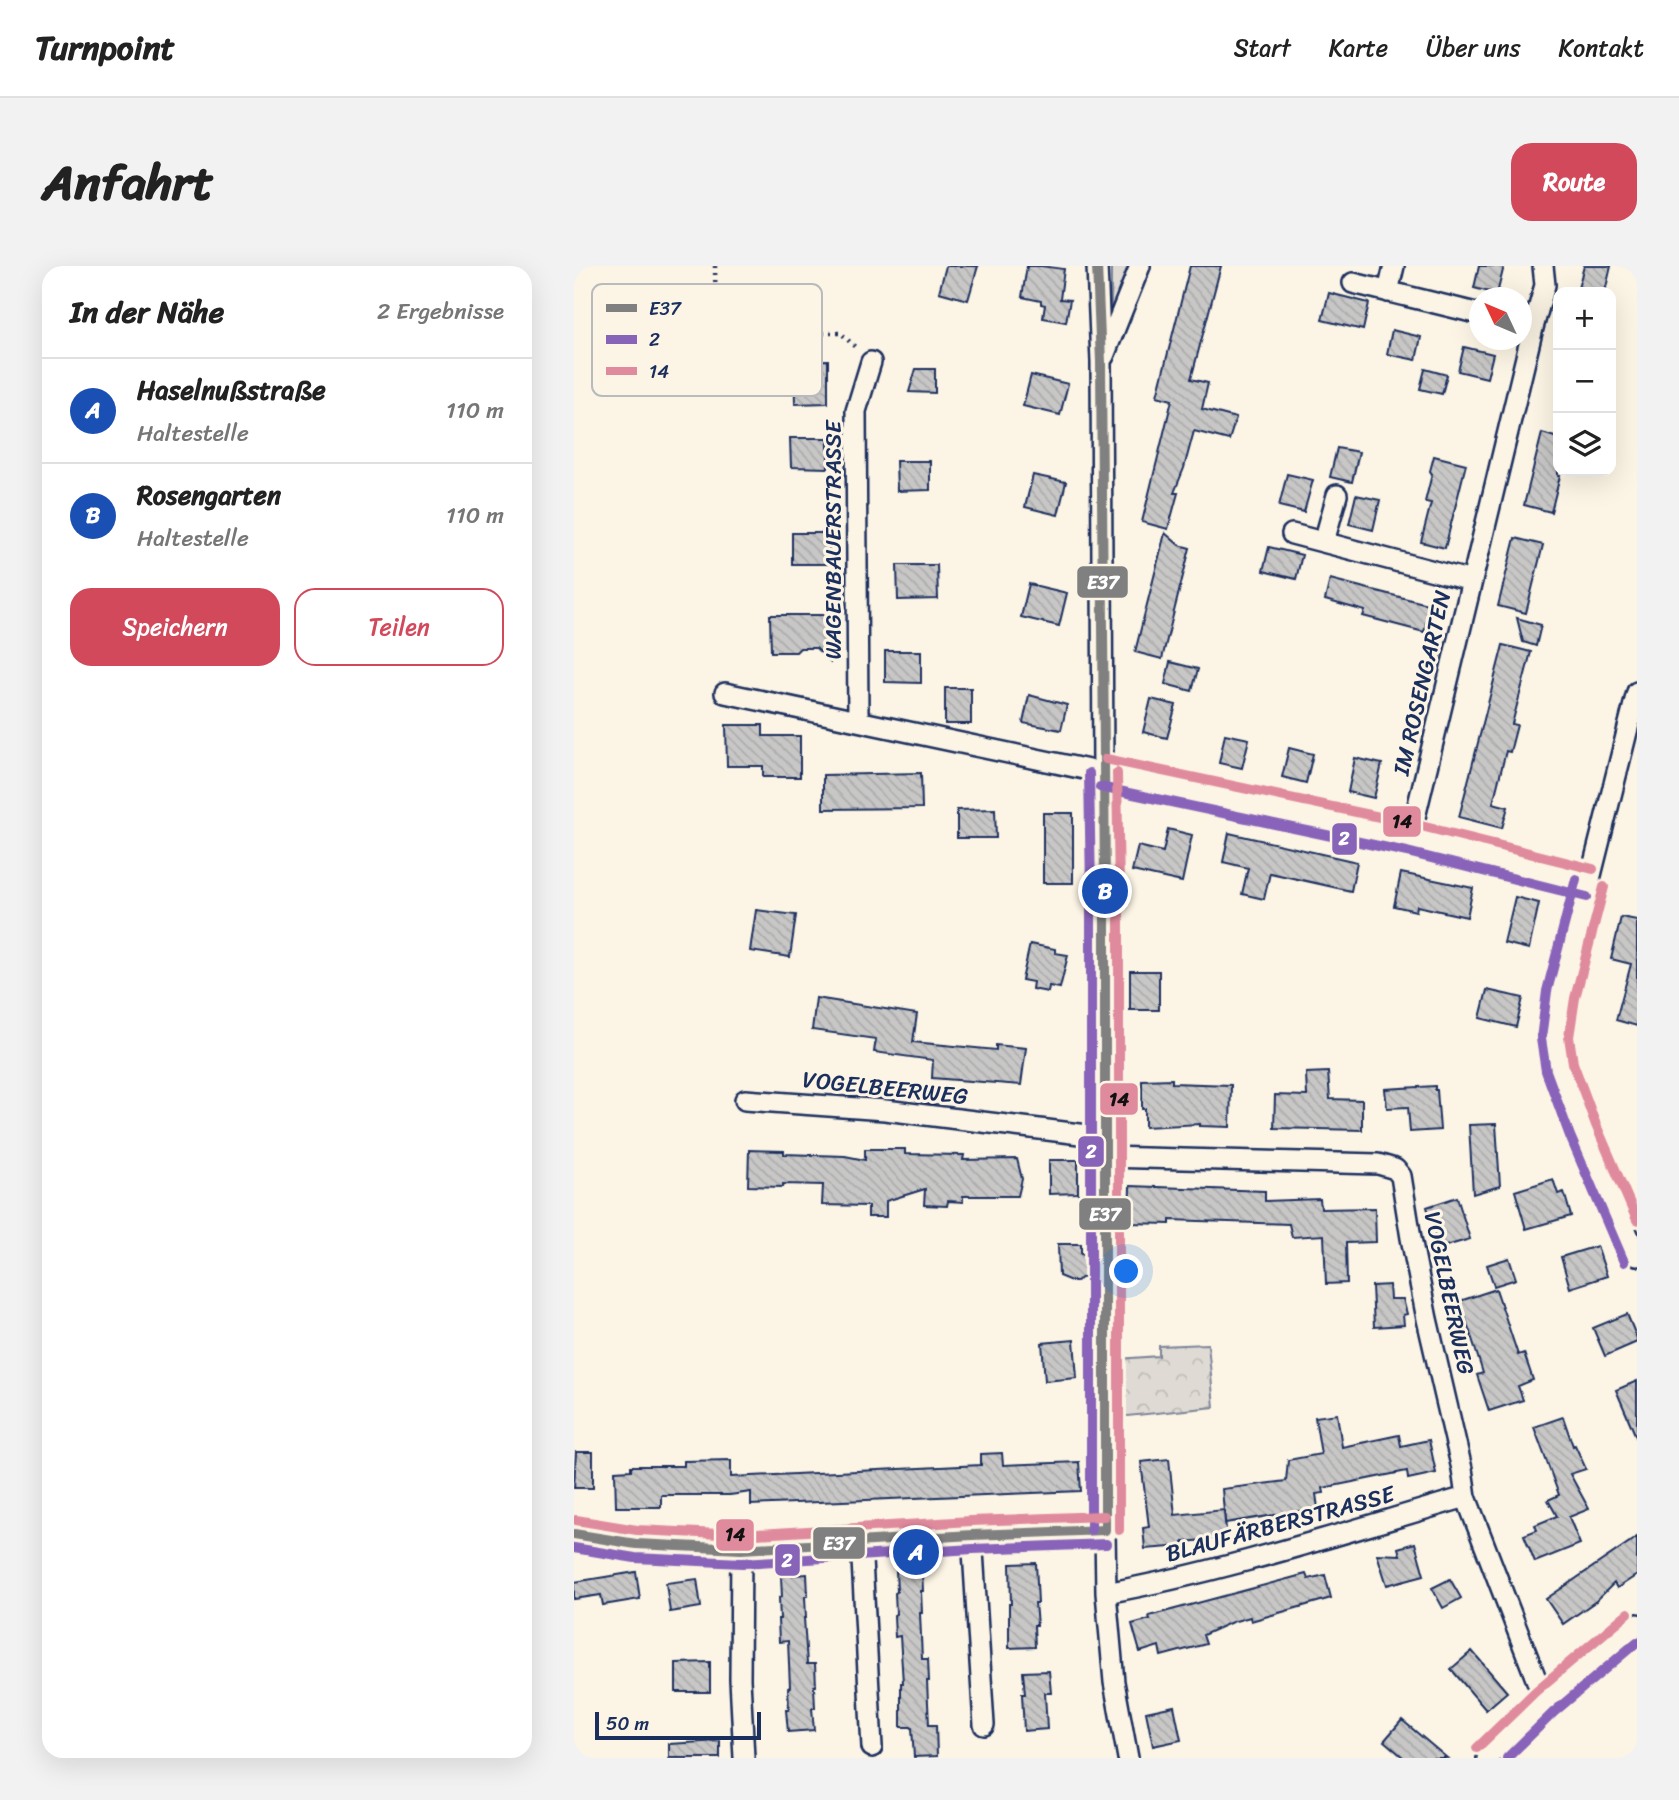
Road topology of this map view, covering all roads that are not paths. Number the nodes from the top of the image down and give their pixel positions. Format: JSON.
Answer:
{"nodes":[{"id":1,"x":1097,"y":266,"type":"edge"},
{"id":2,"x":1394,"y":266,"type":"edge"},
{"id":3,"x":1543,"y":266,"type":"edge"},
{"id":4,"x":1138,"y":270,"type":"edge"},
{"id":5,"x":1353,"y":283,"type":"dead end"},
{"id":6,"x":1388,"y":292,"type":"junction"},
{"id":7,"x":1469,"y":312,"type":"edge"},
{"id":8,"x":1532,"y":315,"type":"edge"},
{"id":9,"x":1522,"y":350,"type":"edge"},
{"id":10,"x":871,"y":362,"type":"road end"},
{"id":11,"x":1101,"y":362,"type":"junction"},
{"id":12,"x":1337,"y":495,"type":"dead end"},
{"id":13,"x":1292,"y":534,"type":"dead end"},
{"id":14,"x":1324,"y":542,"type":"junction"},
{"id":15,"x":1472,"y":580,"type":"junction"},
{"id":16,"x":1637,"y":692,"type":"edge"},
{"id":17,"x":725,"y":693,"type":"dead end"},
{"id":18,"x":858,"y":720,"type":"junction"},
{"id":19,"x":1103,"y":773,"type":"junction"},
{"id":20,"x":1410,"y":838,"type":"junction"},
{"id":21,"x":1590,"y":883,"type":"junction"},
{"id":22,"x":745,"y":1100,"type":"dead end"},
{"id":23,"x":1104,"y":1137,"type":"junction"},
{"id":24,"x":1105,"y":1157,"type":"junction"},
{"id":25,"x":1637,"y":1256,"type":"edge"},
{"id":26,"x":1466,"y":1497,"type":"junction"},
{"id":27,"x":1105,"y":1530,"type":"junction"},
{"id":28,"x":574,"y":1534,"type":"edge"},
{"id":29,"x":972,"y":1535,"type":"junction"},
{"id":30,"x":861,"y":1541,"type":"junction"},
{"id":31,"x":741,"y":1549,"type":"junction"},
{"id":32,"x":1106,"y":1593,"type":"junction"},
{"id":33,"x":1637,"y":1624,"type":"edge"},
{"id":34,"x":1545,"y":1702,"type":"junction"},
{"id":35,"x":984,"y":1725,"type":"dead end"},
{"id":36,"x":872,"y":1747,"type":"dead end"},
{"id":37,"x":744,"y":1758,"type":"edge"},
{"id":38,"x":1128,"y":1758,"type":"edge"},
{"id":39,"x":1487,"y":1758,"type":"edge"}],
"edges":[{"from":1,"to":11,"type":"street"},
{"from":2,"to":6,"type":"street"},
{"from":3,"to":8,"type":"street","name":"IM ROSENGARTEN"},
{"from":4,"to":11,"type":"street"},
{"from":5,"to":6,"type":"street"},
{"from":6,"to":7,"type":"street"},
{"from":9,"to":15,"type":"street","name":"IM ROSENGARTEN"},
{"from":10,"to":18,"type":"street","name":"WAGENBAUERSTRASSE"},
{"from":11,"to":19,"type":"street"},
{"from":12,"to":14,"type":"street"},
{"from":13,"to":14,"type":"street","name":"IM ROSENGARTEN"},
{"from":14,"to":15,"type":"street","name":"IM ROSENGARTEN"},
{"from":15,"to":20,"type":"street","name":"IM ROSENGARTEN"},
{"from":16,"to":21,"type":"street"},
{"from":17,"to":18,"type":"street"},
{"from":18,"to":19,"type":"street"},
{"from":19,"to":20,"type":"street"},
{"from":19,"to":23,"type":"street"},
{"from":20,"to":21,"type":"street"},
{"from":21,"to":25,"type":"street"},
{"from":22,"to":23,"type":"street","name":"VOGELBEERWEG"},
{"from":23,"to":24,"type":"street"},
{"from":24,"to":26,"type":"street","name":"VOGELBEERWEG"},
{"from":24,"to":27,"type":"street"},
{"from":26,"to":32,"type":"street","name":"BLAUFÄRBERSTRASSE"},
{"from":26,"to":34,"type":"street","name":"VOGELBEERWEG"},
{"from":27,"to":29,"type":"street"},
{"from":27,"to":32,"type":"street"},
{"from":28,"to":31,"type":"street"},
{"from":29,"to":30,"type":"street"},
{"from":29,"to":35,"type":"street"},
{"from":30,"to":31,"type":"street"},
{"from":30,"to":36,"type":"street"},
{"from":31,"to":37,"type":"street"},
{"from":32,"to":38,"type":"street"},
{"from":33,"to":34,"type":"street"},
{"from":34,"to":39,"type":"street"}]}
